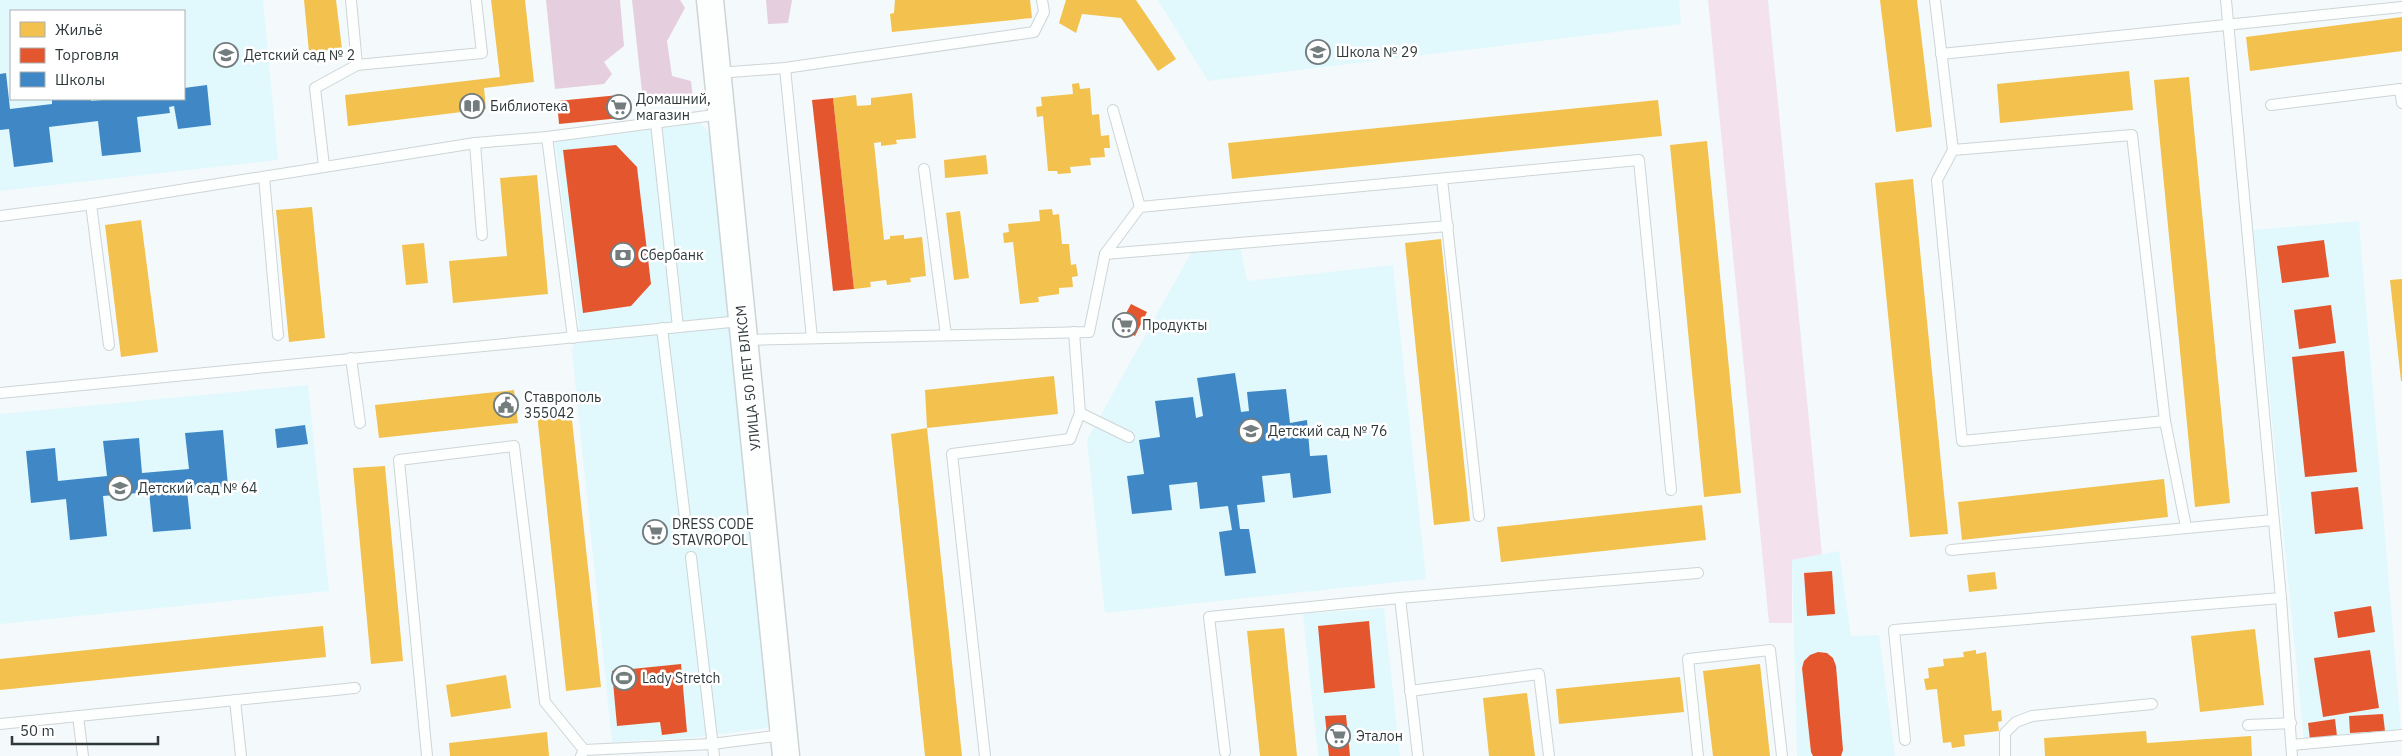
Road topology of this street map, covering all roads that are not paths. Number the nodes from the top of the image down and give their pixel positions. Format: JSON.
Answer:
{"nodes":[{"id":1,"x":350,"y":0,"type":"edge"},
{"id":2,"x":476,"y":0,"type":"edge"},
{"id":3,"x":710,"y":0,"type":"edge"},
{"id":4,"x":1042,"y":0,"type":"edge"},
{"id":5,"x":1935,"y":0,"type":"edge"},
{"id":6,"x":2226,"y":0,"type":"edge"},
{"id":7,"x":2402,"y":7,"type":"edge"},
{"id":8,"x":2229,"y":25,"type":"junction"},
{"id":9,"x":1942,"y":54,"type":"junction"},
{"id":10,"x":357,"y":65,"type":"junction"},
{"id":11,"x":785,"y":68,"type":"junction"},
{"id":12,"x":718,"y":73,"type":"junction"},
{"id":13,"x":2402,"y":103,"type":"edge"},
{"id":14,"x":2270,"y":105,"type":"dead end"},
{"id":15,"x":1113,"y":110,"type":"dead end"},
{"id":16,"x":723,"y":114,"type":"junction"},
{"id":17,"x":656,"y":123,"type":"junction"},
{"id":18,"x":547,"y":137,"type":"junction"},
{"id":19,"x":475,"y":143,"type":"junction"},
{"id":20,"x":1953,"y":150,"type":"junction"},
{"id":21,"x":324,"y":166,"type":"junction"},
{"id":22,"x":924,"y":169,"type":"dead end"},
{"id":23,"x":264,"y":177,"type":"junction"},
{"id":24,"x":1442,"y":179,"type":"junction"},
{"id":25,"x":91,"y":204,"type":"junction"},
{"id":26,"x":1140,"y":207,"type":"junction"},
{"id":27,"x":0,"y":216,"type":"edge"},
{"id":28,"x":1448,"y":226,"type":"junction"},
{"id":29,"x":482,"y":235,"type":"dead end"},
{"id":30,"x":1105,"y":254,"type":"junction"},
{"id":31,"x":678,"y":327,"type":"junction"},
{"id":32,"x":662,"y":328,"type":"junction"},
{"id":33,"x":743,"y":331,"type":"junction"},
{"id":34,"x":1074,"y":332,"type":"junction"},
{"id":35,"x":278,"y":335,"type":"dead end"},
{"id":36,"x":946,"y":335,"type":"junction"},
{"id":37,"x":573,"y":338,"type":"junction"},
{"id":38,"x":812,"y":338,"type":"junction"},
{"id":39,"x":108,"y":345,"type":"dead end"},
{"id":40,"x":352,"y":358,"type":"junction"},
{"id":41,"x":0,"y":393,"type":"edge"},
{"id":42,"x":1080,"y":413,"type":"junction"},
{"id":43,"x":2165,"y":420,"type":"junction"},
{"id":44,"x":360,"y":423,"type":"dead end"},
{"id":45,"x":1129,"y":437,"type":"dead end"},
{"id":46,"x":1671,"y":490,"type":"dead end"},
{"id":47,"x":1479,"y":516,"type":"dead end"},
{"id":48,"x":2273,"y":520,"type":"junction"},
{"id":49,"x":2186,"y":528,"type":"junction"},
{"id":50,"x":687,"y":534,"type":"dead end"},
{"id":51,"x":1950,"y":550,"type":"dead end"},
{"id":52,"x":692,"y":556,"type":"dead end"},
{"id":53,"x":1698,"y":573,"type":"dead end"},
{"id":54,"x":1400,"y":598,"type":"junction"},
{"id":55,"x":2281,"y":598,"type":"junction"},
{"id":56,"x":355,"y":688,"type":"dead end"},
{"id":57,"x":1410,"y":691,"type":"junction"},
{"id":58,"x":235,"y":700,"type":"junction"},
{"id":59,"x":2152,"y":704,"type":"dead end"},
{"id":60,"x":78,"y":716,"type":"junction"},
{"id":61,"x":2291,"y":723,"type":"junction"},
{"id":62,"x":0,"y":724,"type":"edge"},
{"id":63,"x":2248,"y":725,"type":"dead end"},
{"id":64,"x":2402,"y":735,"type":"edge"},
{"id":65,"x":1905,"y":740,"type":"dead end"},
{"id":66,"x":712,"y":744,"type":"junction"},
{"id":67,"x":2292,"y":745,"type":"junction"},
{"id":68,"x":784,"y":746,"type":"edge"},
{"id":69,"x":1225,"y":752,"type":"dead end"},
{"id":70,"x":583,"y":753,"type":"edge"},
{"id":71,"x":83,"y":756,"type":"edge"},
{"id":72,"x":240,"y":756,"type":"edge"},
{"id":73,"x":427,"y":756,"type":"edge"},
{"id":74,"x":714,"y":756,"type":"edge"},
{"id":75,"x":985,"y":756,"type":"edge"},
{"id":76,"x":1418,"y":756,"type":"edge"},
{"id":77,"x":1549,"y":756,"type":"edge"},
{"id":78,"x":1698,"y":756,"type":"edge"},
{"id":79,"x":1782,"y":756,"type":"edge"},
{"id":80,"x":2005,"y":756,"type":"edge"},
{"id":81,"x":2292,"y":756,"type":"edge"}],
"edges":[{"from":1,"to":10,"type":"lane"},
{"from":2,"to":10,"type":"lane"},
{"from":3,"to":12,"type":"street","name":"УЛИЦА 50 ЛЕТ ВЛКСМ"},
{"from":4,"to":11,"type":"lane"},
{"from":5,"to":9,"type":"lane"},
{"from":6,"to":8,"type":"lane"},
{"from":7,"to":8,"type":"lane"},
{"from":8,"to":9,"type":"lane"},
{"from":8,"to":48,"type":"lane"},
{"from":9,"to":20,"type":"lane"},
{"from":10,"to":21,"type":"lane"},
{"from":11,"to":12,"type":"lane"},
{"from":11,"to":38,"type":"lane"},
{"from":12,"to":16,"type":"street","name":"УЛИЦА 50 ЛЕТ ВЛКСМ"},
{"from":13,"to":14,"type":"lane"},
{"from":15,"to":26,"type":"lane"},
{"from":16,"to":17,"type":"lane"},
{"from":16,"to":33,"type":"street","name":"УЛИЦА 50 ЛЕТ ВЛКСМ"},
{"from":17,"to":18,"type":"lane"},
{"from":17,"to":31,"type":"lane"},
{"from":18,"to":19,"type":"lane"},
{"from":18,"to":37,"type":"lane"},
{"from":19,"to":21,"type":"lane"},
{"from":19,"to":29,"type":"lane"},
{"from":20,"to":43,"type":"lane"},
{"from":20,"to":43,"type":"lane"},
{"from":21,"to":23,"type":"lane"},
{"from":22,"to":36,"type":"lane"},
{"from":23,"to":25,"type":"lane"},
{"from":23,"to":35,"type":"lane"},
{"from":24,"to":26,"type":"lane"},
{"from":24,"to":28,"type":"lane"},
{"from":24,"to":46,"type":"lane"},
{"from":25,"to":27,"type":"lane"},
{"from":25,"to":39,"type":"lane"},
{"from":26,"to":30,"type":"lane"},
{"from":28,"to":30,"type":"lane"},
{"from":28,"to":47,"type":"lane"},
{"from":30,"to":34,"type":"lane"},
{"from":31,"to":32,"type":"lane"},
{"from":31,"to":33,"type":"lane"},
{"from":32,"to":37,"type":"lane"},
{"from":32,"to":50,"type":"lane"},
{"from":33,"to":38,"type":"lane"},
{"from":33,"to":68,"type":"street","name":"УЛИЦА 50 ЛЕТ ВЛКСМ"},
{"from":34,"to":36,"type":"lane"},
{"from":34,"to":42,"type":"lane"},
{"from":36,"to":38,"type":"lane"},
{"from":37,"to":40,"type":"lane"},
{"from":40,"to":41,"type":"lane"},
{"from":40,"to":44,"type":"lane"},
{"from":42,"to":45,"type":"lane"},
{"from":42,"to":75,"type":"lane"},
{"from":43,"to":49,"type":"lane"},
{"from":48,"to":49,"type":"lane"},
{"from":48,"to":55,"type":"lane"},
{"from":49,"to":51,"type":"lane"},
{"from":52,"to":66,"type":"lane"},
{"from":53,"to":54,"type":"lane"},
{"from":54,"to":57,"type":"lane"},
{"from":54,"to":69,"type":"lane"},
{"from":55,"to":61,"type":"lane"},
{"from":55,"to":65,"type":"lane"},
{"from":56,"to":58,"type":"lane"},
{"from":57,"to":76,"type":"lane"},
{"from":57,"to":77,"type":"lane"},
{"from":58,"to":60,"type":"lane"},
{"from":58,"to":72,"type":"lane"},
{"from":59,"to":80,"type":"lane"},
{"from":60,"to":62,"type":"lane"},
{"from":60,"to":71,"type":"lane"},
{"from":61,"to":63,"type":"lane"},
{"from":61,"to":67,"type":"lane"},
{"from":64,"to":67,"type":"lane"},
{"from":66,"to":68,"type":"lane"},
{"from":66,"to":70,"type":"lane"},
{"from":66,"to":74,"type":"lane"},
{"from":67,"to":81,"type":"lane"},
{"from":70,"to":73,"type":"lane"},
{"from":78,"to":79,"type":"lane"}]}
